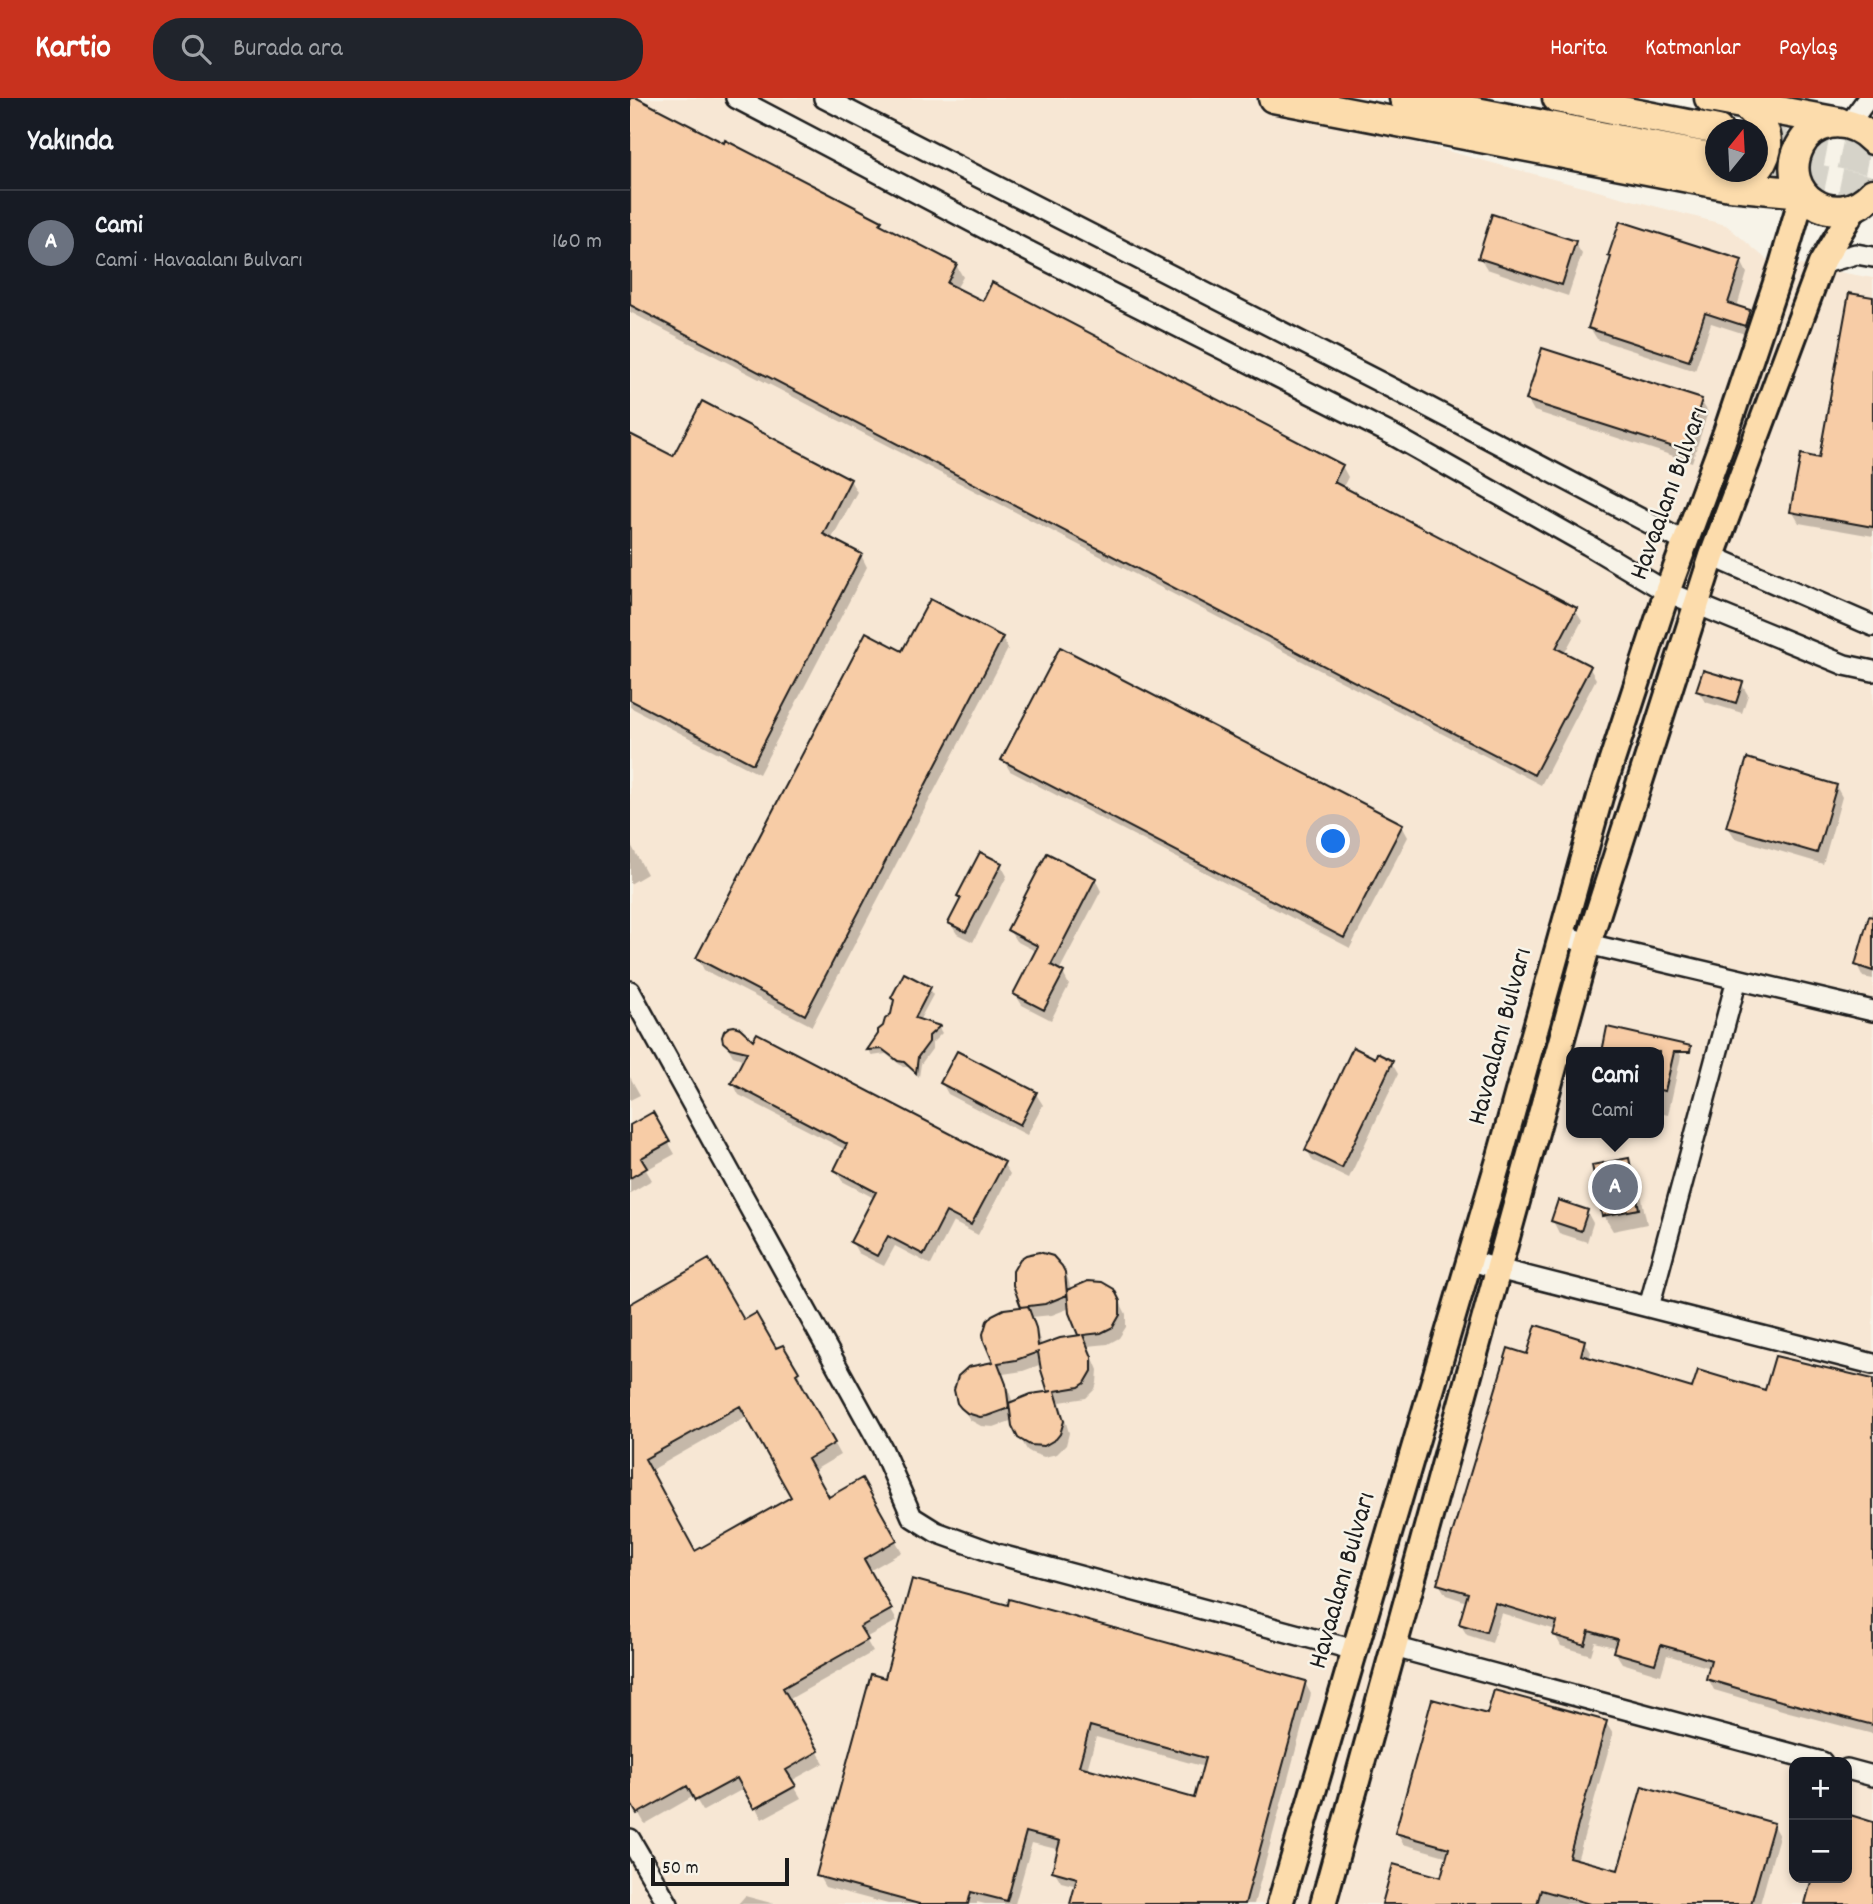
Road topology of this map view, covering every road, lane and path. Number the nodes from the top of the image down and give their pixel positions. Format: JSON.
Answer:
{"nodes":[{"id":1,"x":736,"y":98,"type":"edge"},
{"id":2,"x":1273,"y":98,"type":"edge"},
{"id":3,"x":1404,"y":98,"type":"edge"},
{"id":4,"x":1557,"y":98,"type":"edge"},
{"id":5,"x":1709,"y":98,"type":"edge"},
{"id":6,"x":1868,"y":98,"type":"edge"},
{"id":7,"x":831,"y":100,"type":"edge"},
{"id":8,"x":1745,"y":105,"type":"junction"},
{"id":9,"x":1759,"y":119,"type":"edge"},
{"id":10,"x":1705,"y":127,"type":"edge"},
{"id":11,"x":1861,"y":127,"type":"edge"},
{"id":12,"x":1873,"y":140,"type":"edge"},
{"id":13,"x":1705,"y":156,"type":"edge"},
{"id":14,"x":1736,"y":182,"type":"edge"},
{"id":15,"x":1730,"y":186,"type":"junction"},
{"id":16,"x":1803,"y":193,"type":"junction"},
{"id":17,"x":1867,"y":204,"type":"edge"},
{"id":18,"x":1873,"y":257,"type":"edge"},
{"id":19,"x":1821,"y":264,"type":"junction"},
{"id":20,"x":1685,"y":542,"type":"junction"},
{"id":21,"x":1712,"y":556,"type":"junction"},
{"id":22,"x":1667,"y":592,"type":"junction"},
{"id":23,"x":1697,"y":604,"type":"junction"},
{"id":24,"x":1873,"y":626,"type":"edge"},
{"id":25,"x":1873,"y":671,"type":"edge"},
{"id":26,"x":1585,"y":848,"type":"junction"},
{"id":27,"x":1616,"y":857,"type":"junction"},
{"id":28,"x":1569,"y":905,"type":"junction"},
{"id":29,"x":1598,"y":914,"type":"junction"},
{"id":30,"x":1561,"y":934,"type":"junction"},
{"id":31,"x":1588,"y":944,"type":"junction"},
{"id":32,"x":1737,"y":979,"type":"junction"},
{"id":33,"x":630,"y":991,"type":"edge"},
{"id":34,"x":1873,"y":1011,"type":"edge"},
{"id":35,"x":1469,"y":1260,"type":"junction"},
{"id":36,"x":1498,"y":1269,"type":"junction"},
{"id":37,"x":1649,"y":1307,"type":"junction"},
{"id":38,"x":1873,"y":1364,"type":"edge"},
{"id":39,"x":1394,"y":1647,"type":"junction"},
{"id":40,"x":1354,"y":1650,"type":"junction"},
{"id":41,"x":1803,"y":1757,"type":"edge"},
{"id":42,"x":1852,"y":1770,"type":"edge"},
{"id":43,"x":1873,"y":1776,"type":"edge"},
{"id":44,"x":630,"y":1839,"type":"edge"},
{"id":45,"x":668,"y":1904,"type":"edge"},
{"id":46,"x":1280,"y":1904,"type":"edge"},
{"id":47,"x":1323,"y":1904,"type":"edge"}],
"edges":[{"from":1,"to":22,"type":"street"},
{"from":2,"to":15,"type":"highway"},
{"from":3,"to":13,"type":"highway"},
{"from":4,"to":10,"type":"highway"},
{"from":5,"to":8,"type":"highway"},
{"from":6,"to":11,"type":"street"},
{"from":7,"to":20,"type":"street"},
{"from":8,"to":9,"type":"highway"},
{"from":8,"to":11,"type":"highway"},
{"from":11,"to":12,"type":"highway"},
{"from":11,"to":16,"type":"highway"},
{"from":14,"to":15,"type":"highway"},
{"from":15,"to":16,"type":"highway"},
{"from":16,"to":17,"type":"highway"},
{"from":16,"to":20,"type":"main road","name":"Havaalanı Bulvarı"},
{"from":17,"to":19,"type":"main road","name":"Havaalanı Bulvarı"},
{"from":18,"to":19,"type":"street"},
{"from":19,"to":21,"type":"main road","name":"Havaalanı Bulvarı"},
{"from":20,"to":21,"type":"main road"},
{"from":20,"to":22,"type":"main road","name":"Havaalanı Bulvarı"},
{"from":21,"to":23,"type":"main road","name":"Havaalanı Bulvarı"},
{"from":21,"to":24,"type":"street"},
{"from":22,"to":23,"type":"street"},
{"from":22,"to":26,"type":"main road","name":"Havaalanı Bulvarı"},
{"from":23,"to":25,"type":"street"},
{"from":23,"to":27,"type":"main road","name":"Havaalanı Bulvarı"},
{"from":26,"to":27,"type":"main road"},
{"from":26,"to":28,"type":"main road","name":"Havaalanı Bulvarı"},
{"from":27,"to":29,"type":"main road","name":"Havaalanı Bulvarı"},
{"from":28,"to":29,"type":"main road"},
{"from":28,"to":30,"type":"main road","name":"Havaalanı Bulvarı"},
{"from":29,"to":31,"type":"main road","name":"Havaalanı Bulvarı"},
{"from":30,"to":31,"type":"street"},
{"from":30,"to":35,"type":"main road","name":"Havaalanı Bulvarı"},
{"from":31,"to":32,"type":"street"},
{"from":31,"to":36,"type":"main road","name":"Havaalanı Bulvarı"},
{"from":32,"to":34,"type":"street"},
{"from":32,"to":37,"type":"street"},
{"from":33,"to":40,"type":"street"},
{"from":35,"to":36,"type":"street"},
{"from":35,"to":40,"type":"main road","name":"Havaalanı Bulvarı"},
{"from":36,"to":37,"type":"street"},
{"from":36,"to":39,"type":"main road","name":"Havaalanı Bulvarı"},
{"from":37,"to":38,"type":"street"},
{"from":39,"to":41,"type":"street"},
{"from":39,"to":47,"type":"main road","name":"Havaalanı Bulvarı"},
{"from":40,"to":46,"type":"main road","name":"Havaalanı Bulvarı"},
{"from":42,"to":43,"type":"street"},
{"from":44,"to":45,"type":"street"}]}
